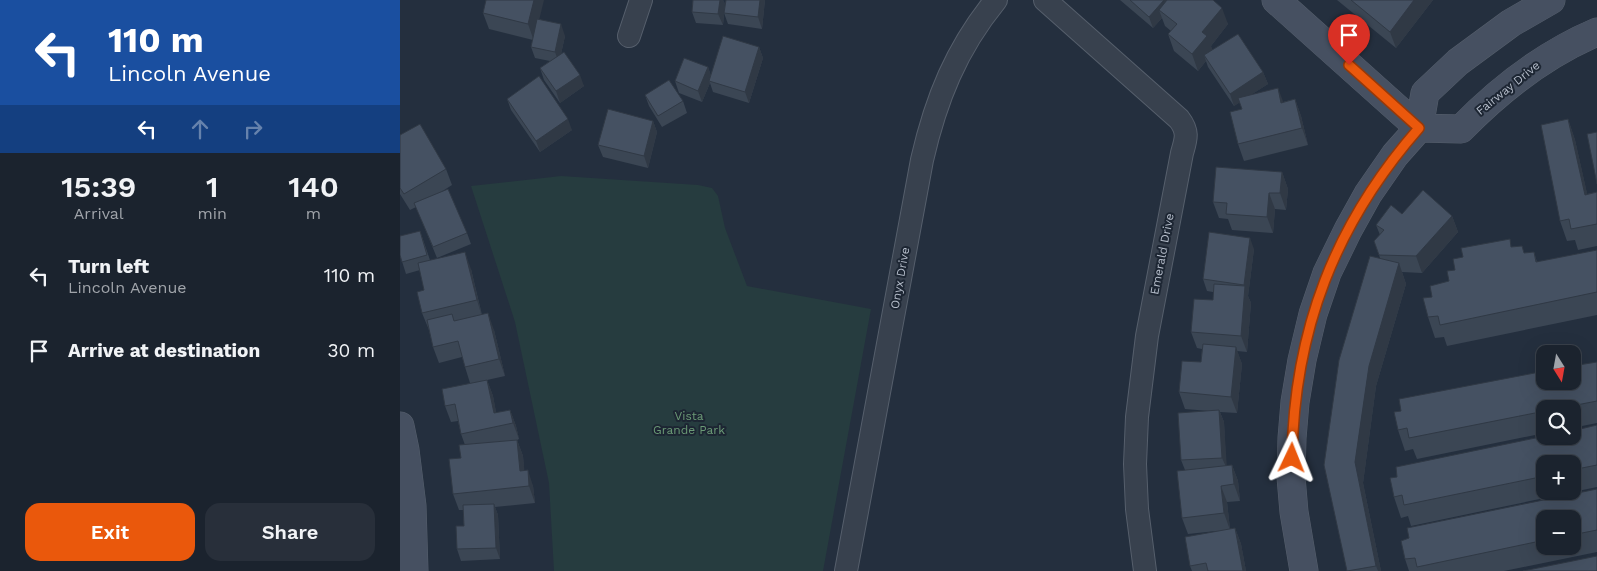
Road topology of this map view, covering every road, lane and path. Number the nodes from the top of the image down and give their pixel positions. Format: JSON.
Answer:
{"nodes":[{"id":1,"x":641,"y":0,"type":"edge"},
{"id":2,"x":996,"y":0,"type":"edge"},
{"id":3,"x":1045,"y":0,"type":"edge"},
{"id":4,"x":1276,"y":0,"type":"edge"},
{"id":5,"x":1551,"y":0,"type":"edge"},
{"id":6,"x":1597,"y":32,"type":"edge"},
{"id":7,"x":629,"y":36,"type":"dead end"},
{"id":8,"x":1419,"y":128,"type":"junction"},
{"id":9,"x":400,"y":426,"type":"edge"},
{"id":10,"x":414,"y":571,"type":"edge"},
{"id":11,"x":846,"y":571,"type":"edge"},
{"id":12,"x":1145,"y":571,"type":"edge"},
{"id":13,"x":1304,"y":571,"type":"edge"}],
"edges":[{"from":1,"to":7,"type":"street"},
{"from":2,"to":11,"type":"street","name":"Onyx Drive"},
{"from":3,"to":12,"type":"street","name":"Emerald Drive"},
{"from":4,"to":8,"type":"street"},
{"from":5,"to":8,"type":"street"},
{"from":6,"to":8,"type":"street","name":"Fairway Drive"},
{"from":8,"to":13,"type":"street"},
{"from":9,"to":10,"type":"street"}]}
